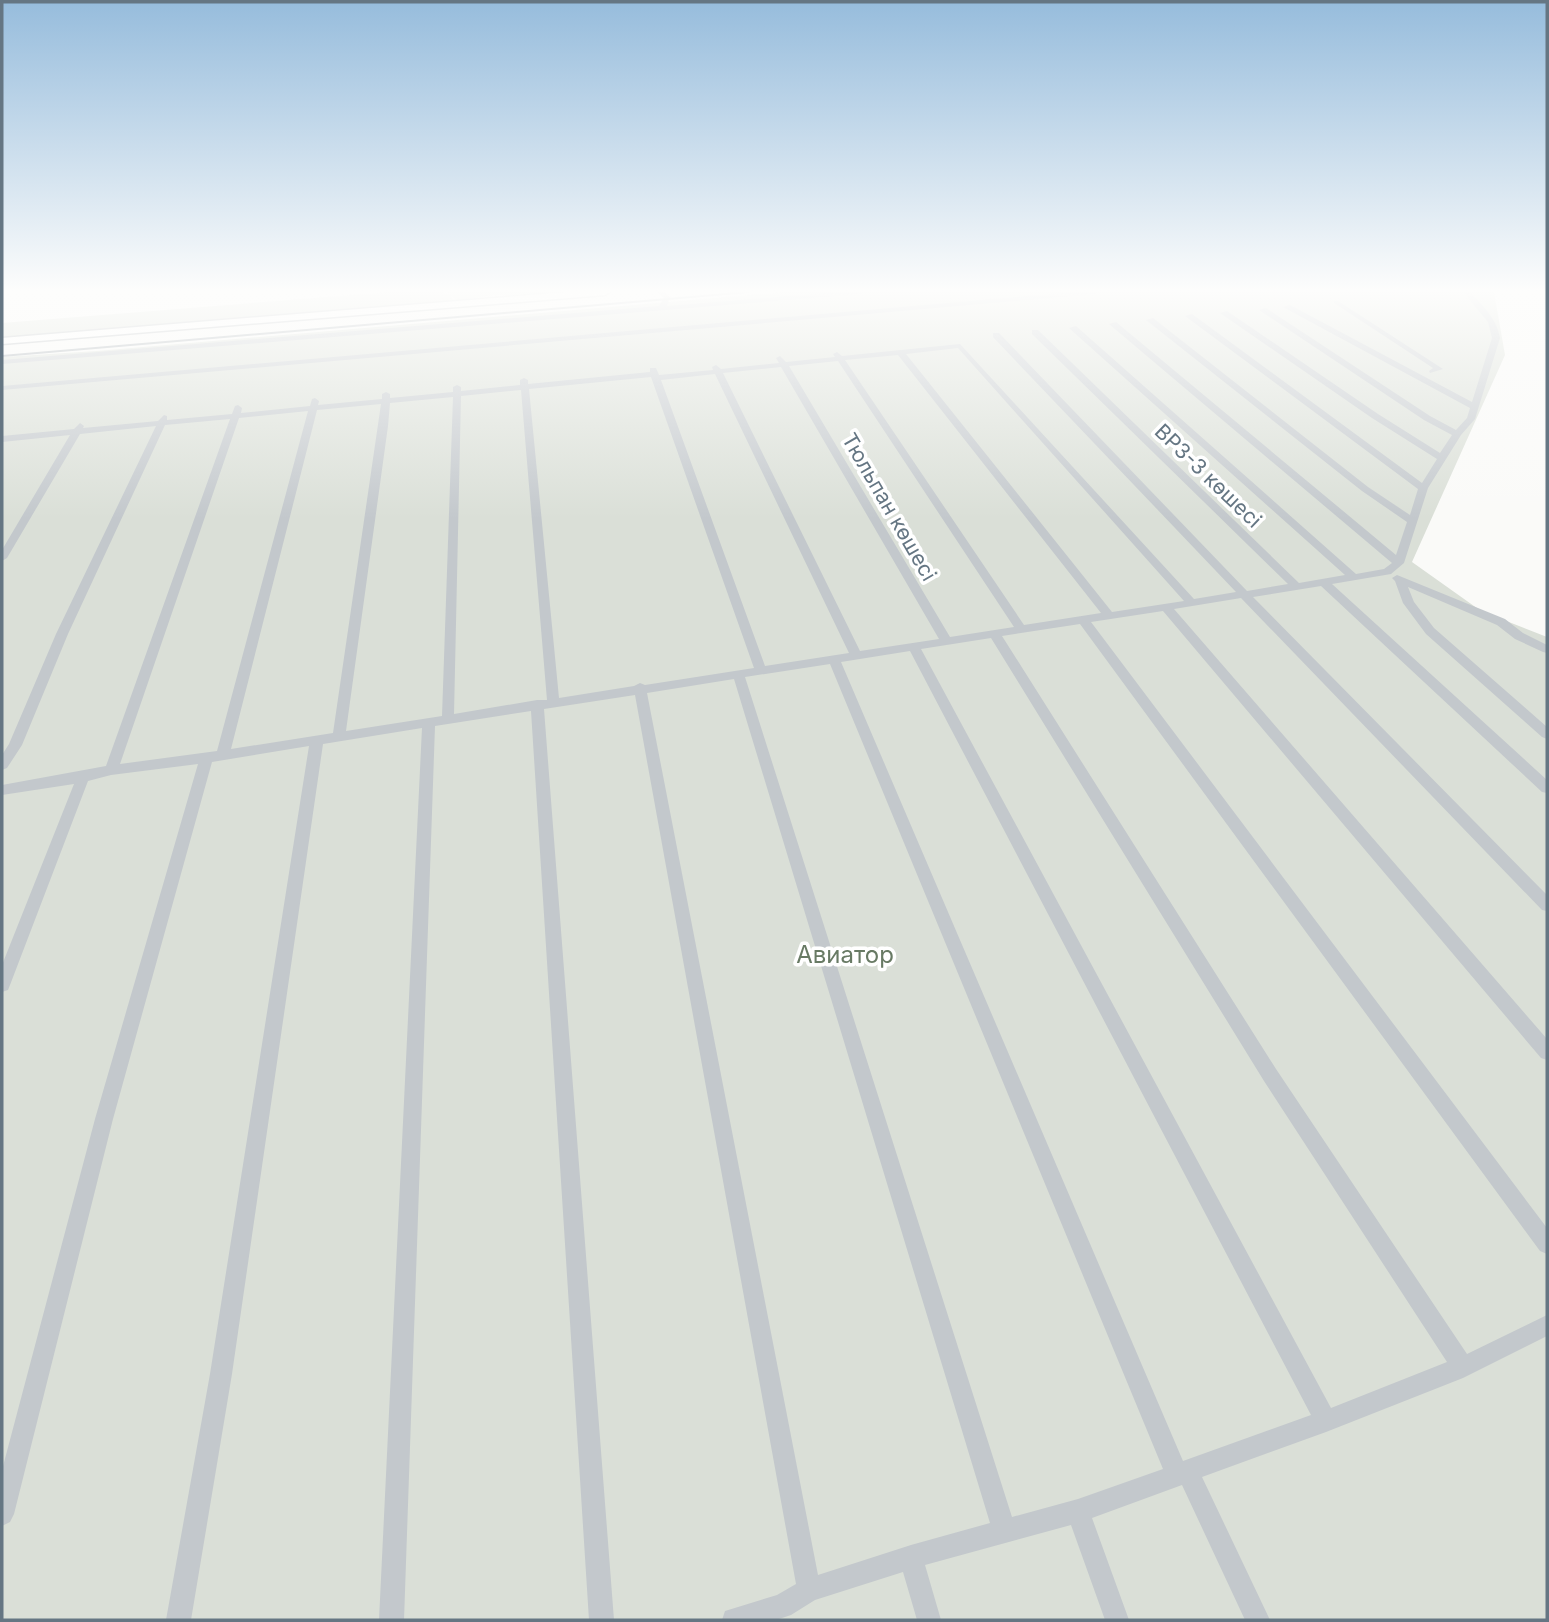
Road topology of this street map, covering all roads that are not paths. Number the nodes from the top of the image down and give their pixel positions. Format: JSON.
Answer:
{"nodes":[{"id":1,"x":233,"y":368,"type":"edge"},
{"id":2,"x":716,"y":368,"type":"joint"},
{"id":3,"x":785,"y":368,"type":"edge"},
{"id":4,"x":847,"y":368,"type":"edge"},
{"id":5,"x":912,"y":368,"type":"edge"},
{"id":6,"x":980,"y":368,"type":"edge"},
{"id":7,"x":1027,"y":368,"type":"edge"},
{"id":8,"x":1073,"y":368,"type":"edge"},
{"id":9,"x":1118,"y":368,"type":"edge"},
{"id":10,"x":1165,"y":368,"type":"edge"},
{"id":11,"x":1211,"y":368,"type":"edge"},
{"id":12,"x":1259,"y":368,"type":"edge"},
{"id":13,"x":1304,"y":368,"type":"edge"},
{"id":14,"x":1351,"y":368,"type":"edge"},
{"id":15,"x":1401,"y":368,"type":"edge"},
{"id":16,"x":1437,"y":368,"type":"edge"},
{"id":17,"x":1488,"y":368,"type":"edge"},
{"id":18,"x":1433,"y":371,"type":"dead end"},
{"id":19,"x":654,"y":373,"type":"junction"},
{"id":20,"x":525,"y":384,"type":"junction"},
{"id":21,"x":2,"y":388,"type":"edge"},
{"id":22,"x":457,"y":390,"type":"junction"},
{"id":23,"x":386,"y":397,"type":"junction"},
{"id":24,"x":315,"y":404,"type":"junction"},
{"id":25,"x":1475,"y":407,"type":"junction"},
{"id":26,"x":238,"y":412,"type":"junction"},
{"id":27,"x":163,"y":420,"type":"junction"},
{"id":28,"x":78,"y":428,"type":"junction"},
{"id":29,"x":1457,"y":434,"type":"junction"},
{"id":30,"x":3,"y":436,"type":"edge"},
{"id":31,"x":1443,"y":459,"type":"junction"},
{"id":32,"x":1423,"y":488,"type":"junction"},
{"id":33,"x":1410,"y":520,"type":"junction"},
{"id":34,"x":2,"y":558,"type":"edge"},
{"id":35,"x":1399,"y":563,"type":"junction"},
{"id":36,"x":1387,"y":572,"type":"junction"},
{"id":37,"x":1354,"y":578,"type":"junction"},
{"id":38,"x":1400,"y":580,"type":"junction"},
{"id":39,"x":1325,"y":583,"type":"junction"},
{"id":40,"x":1297,"y":587,"type":"junction"},
{"id":41,"x":1246,"y":595,"type":"junction"},
{"id":42,"x":1192,"y":603,"type":"junction"},
{"id":43,"x":1166,"y":607,"type":"junction"},
{"id":44,"x":1109,"y":616,"type":"junction"},
{"id":45,"x":1083,"y":620,"type":"junction"},
{"id":46,"x":1021,"y":629,"type":"junction"},
{"id":47,"x":994,"y":633,"type":"junction"},
{"id":48,"x":946,"y":640,"type":"junction"},
{"id":49,"x":913,"y":646,"type":"junction"},
{"id":50,"x":1547,"y":649,"type":"edge"},
{"id":51,"x":856,"y":655,"type":"junction"},
{"id":52,"x":834,"y":659,"type":"junction"},
{"id":53,"x":760,"y":668,"type":"junction"},
{"id":54,"x":737,"y":673,"type":"junction"},
{"id":55,"x":640,"y":687,"type":"junction"},
{"id":56,"x":545,"y":703,"type":"junction"},
{"id":57,"x":438,"y":720,"type":"junction"},
{"id":58,"x":1547,"y":734,"type":"edge"},
{"id":59,"x":339,"y":735,"type":"junction"},
{"id":60,"x":317,"y":739,"type":"junction"},
{"id":61,"x":215,"y":756,"type":"junction"},
{"id":62,"x":2,"y":765,"type":"edge"},
{"id":63,"x":111,"y":770,"type":"junction"},
{"id":64,"x":83,"y":777,"type":"junction"},
{"id":65,"x":1547,"y":788,"type":"edge"},
{"id":66,"x":2,"y":790,"type":"edge"},
{"id":67,"x":1547,"y":905,"type":"edge"},
{"id":68,"x":2,"y":985,"type":"edge"},
{"id":69,"x":1547,"y":1052,"type":"edge"},
{"id":70,"x":1547,"y":1244,"type":"edge"},
{"id":71,"x":1547,"y":1325,"type":"edge"},
{"id":72,"x":1463,"y":1367,"type":"junction"},
{"id":73,"x":1326,"y":1422,"type":"junction"},
{"id":74,"x":1182,"y":1473,"type":"junction"},
{"id":75,"x":1078,"y":1511,"type":"junction"},
{"id":76,"x":2,"y":1514,"type":"edge"},
{"id":77,"x":1004,"y":1530,"type":"junction"},
{"id":78,"x":911,"y":1557,"type":"junction"},
{"id":79,"x":809,"y":1590,"type":"junction"},
{"id":80,"x":179,"y":1620,"type":"edge"},
{"id":81,"x":392,"y":1620,"type":"edge"},
{"id":82,"x":602,"y":1620,"type":"edge"},
{"id":83,"x":734,"y":1620,"type":"edge"},
{"id":84,"x":929,"y":1620,"type":"edge"},
{"id":85,"x":1117,"y":1620,"type":"edge"},
{"id":86,"x":1258,"y":1620,"type":"edge"}],
"edges":[{"from":1,"to":21,"type":"street"},
{"from":2,"to":19,"type":"street"},
{"from":2,"to":51,"type":"street"},
{"from":3,"to":48,"type":"street","name":"Тюльпан көшесі"},
{"from":4,"to":46,"type":"street"},
{"from":5,"to":44,"type":"street"},
{"from":6,"to":42,"type":"street"},
{"from":7,"to":41,"type":"street"},
{"from":8,"to":40,"type":"street","name":"ВРЗ-3 көшесі"},
{"from":9,"to":37,"type":"street"},
{"from":10,"to":35,"type":"street"},
{"from":11,"to":33,"type":"street"},
{"from":12,"to":32,"type":"street"},
{"from":13,"to":31,"type":"street"},
{"from":14,"to":29,"type":"street"},
{"from":15,"to":25,"type":"street"},
{"from":16,"to":18,"type":"street"},
{"from":17,"to":25,"type":"street"},
{"from":19,"to":20,"type":"street"},
{"from":19,"to":53,"type":"street"},
{"from":20,"to":22,"type":"street"},
{"from":20,"to":56,"type":"street"},
{"from":22,"to":23,"type":"street"},
{"from":22,"to":57,"type":"street"},
{"from":23,"to":24,"type":"street"},
{"from":23,"to":59,"type":"street"},
{"from":24,"to":26,"type":"street"},
{"from":24,"to":61,"type":"street"},
{"from":25,"to":29,"type":"street"},
{"from":26,"to":27,"type":"street"},
{"from":26,"to":63,"type":"street"},
{"from":27,"to":28,"type":"street"},
{"from":27,"to":62,"type":"street"},
{"from":28,"to":30,"type":"street"},
{"from":28,"to":34,"type":"street"},
{"from":29,"to":31,"type":"street"},
{"from":31,"to":32,"type":"street"},
{"from":32,"to":33,"type":"street"},
{"from":33,"to":35,"type":"street"},
{"from":35,"to":36,"type":"street"},
{"from":36,"to":37,"type":"street"},
{"from":36,"to":38,"type":"street"},
{"from":37,"to":39,"type":"street"},
{"from":38,"to":50,"type":"street"},
{"from":38,"to":58,"type":"street"},
{"from":39,"to":40,"type":"street"},
{"from":39,"to":65,"type":"street"},
{"from":40,"to":41,"type":"street"},
{"from":41,"to":42,"type":"street"},
{"from":41,"to":67,"type":"street"},
{"from":42,"to":43,"type":"street"},
{"from":43,"to":44,"type":"street"},
{"from":43,"to":69,"type":"street"},
{"from":44,"to":45,"type":"street"},
{"from":45,"to":46,"type":"street"},
{"from":45,"to":70,"type":"street"},
{"from":46,"to":47,"type":"street"},
{"from":47,"to":48,"type":"street"},
{"from":47,"to":72,"type":"street"},
{"from":48,"to":49,"type":"street"},
{"from":49,"to":51,"type":"street"},
{"from":49,"to":73,"type":"street"},
{"from":51,"to":52,"type":"street"},
{"from":52,"to":53,"type":"street"},
{"from":52,"to":74,"type":"street"},
{"from":53,"to":54,"type":"street"},
{"from":54,"to":55,"type":"street"},
{"from":54,"to":77,"type":"street"},
{"from":55,"to":56,"type":"street"},
{"from":55,"to":79,"type":"street"},
{"from":56,"to":57,"type":"street"},
{"from":56,"to":82,"type":"street"},
{"from":57,"to":59,"type":"street"},
{"from":57,"to":81,"type":"street"},
{"from":59,"to":60,"type":"street"},
{"from":60,"to":61,"type":"street"},
{"from":60,"to":80,"type":"street"},
{"from":61,"to":63,"type":"street"},
{"from":61,"to":76,"type":"street"},
{"from":63,"to":64,"type":"street"},
{"from":64,"to":66,"type":"street"},
{"from":64,"to":68,"type":"street"},
{"from":71,"to":72,"type":"street"},
{"from":72,"to":73,"type":"street"},
{"from":73,"to":74,"type":"street"},
{"from":74,"to":75,"type":"street"},
{"from":74,"to":86,"type":"street"},
{"from":75,"to":77,"type":"street"},
{"from":75,"to":85,"type":"street"},
{"from":77,"to":78,"type":"street"},
{"from":78,"to":79,"type":"street"},
{"from":78,"to":84,"type":"street"},
{"from":79,"to":83,"type":"street"}]}
